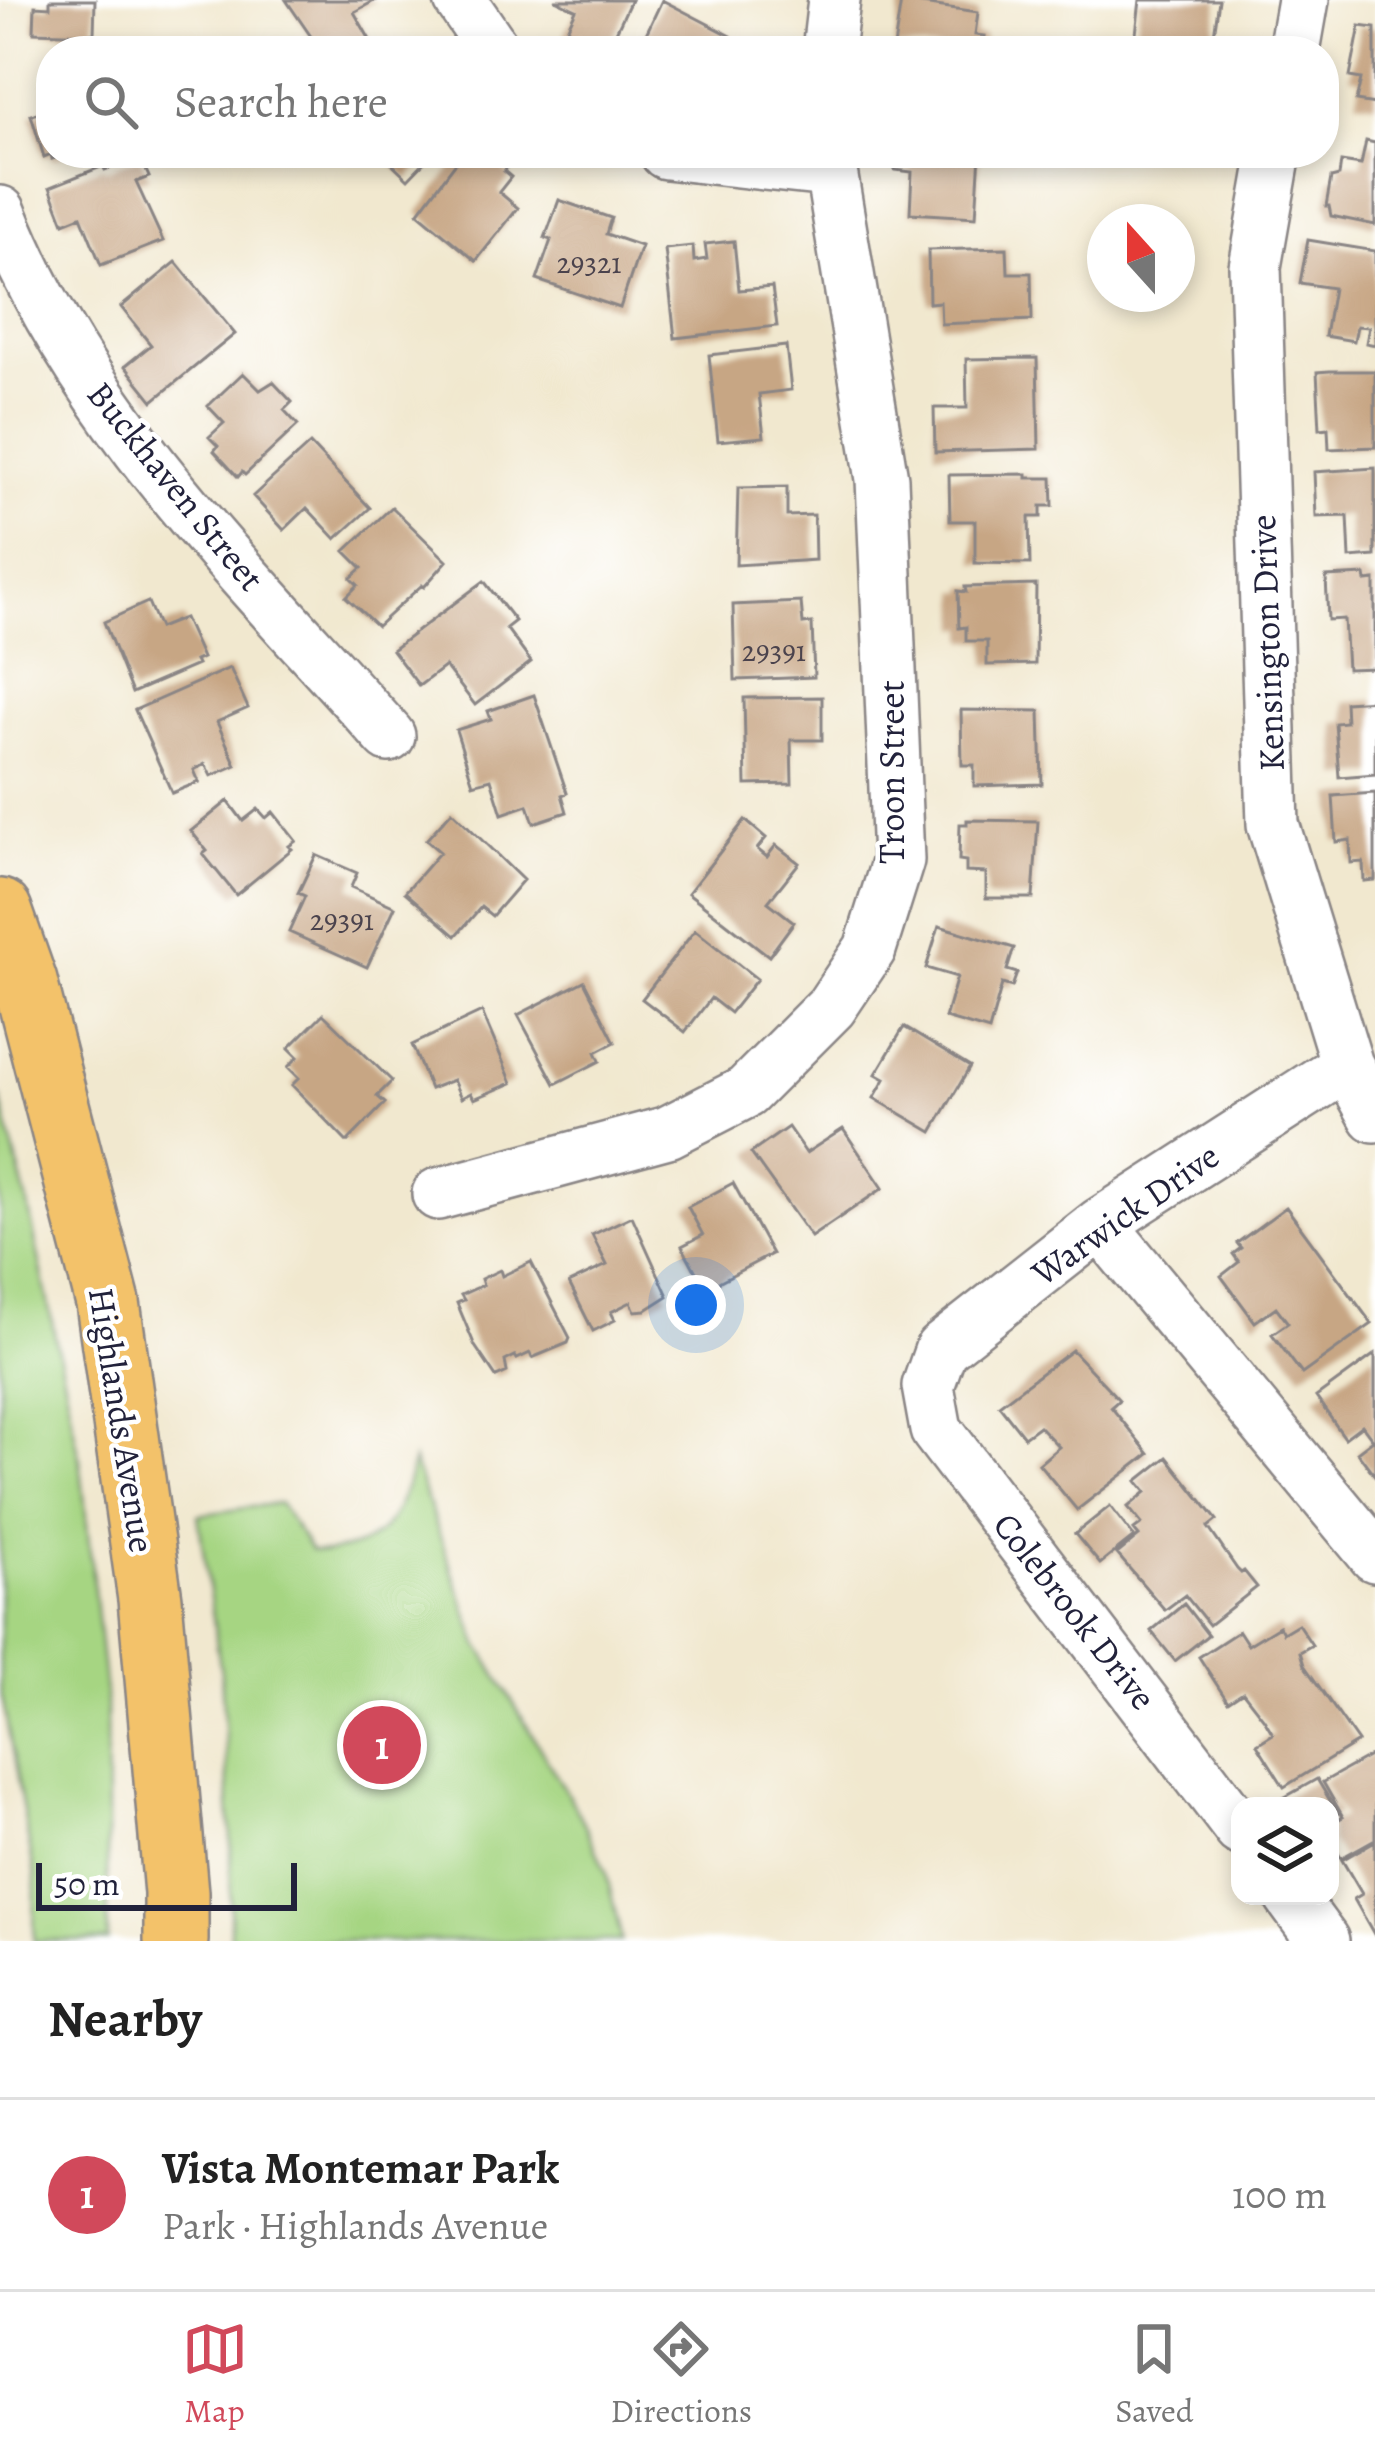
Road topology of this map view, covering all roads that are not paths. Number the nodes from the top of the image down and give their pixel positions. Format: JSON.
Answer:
{"nodes":[{"id":1,"x":460,"y":0,"type":"edge"},
{"id":2,"x":834,"y":0,"type":"edge"},
{"id":3,"x":1303,"y":0,"type":"edge"},
{"id":4,"x":485,"y":36,"type":"edge"},
{"id":5,"x":830,"y":36,"type":"edge"},
{"id":6,"x":1297,"y":36,"type":"edge"},
{"id":7,"x":829,"y":168,"type":"edge"},
{"id":8,"x":1272,"y":168,"type":"edge"},
{"id":9,"x":0,"y":212,"type":"edge"},
{"id":10,"x":389,"y":736,"type":"dead end"},
{"id":11,"x":0,"y":910,"type":"edge"},
{"id":12,"x":1348,"y":1065,"type":"junction"},
{"id":13,"x":1375,"y":1116,"type":"edge"},
{"id":14,"x":438,"y":1194,"type":"dead end"},
{"id":15,"x":1100,"y":1224,"type":"junction"},
{"id":16,"x":928,"y":1386,"type":"joint"},
{"id":17,"x":1375,"y":1556,"type":"edge"},
{"id":18,"x":1231,"y":1817,"type":"edge"},
{"id":19,"x":1297,"y":1905,"type":"edge"},
{"id":20,"x":176,"y":1941,"type":"edge"},
{"id":21,"x":1323,"y":1941,"type":"edge"}],
"edges":[{"from":1,"to":4,"type":"street"},
{"from":2,"to":5,"type":"street"},
{"from":3,"to":6,"type":"street"},
{"from":7,"to":14,"type":"street","name":"Troon Street"},
{"from":8,"to":12,"type":"street","name":"Kensington Drive"},
{"from":9,"to":10,"type":"street","name":"Buckhaven Street"},
{"from":11,"to":20,"type":"main road","name":"Highlands Avenue"},
{"from":12,"to":13,"type":"street","name":"Kensington Drive"},
{"from":12,"to":15,"type":"street","name":"Warwick Drive"},
{"from":15,"to":16,"type":"street","name":"Warwick Drive"},
{"from":15,"to":17,"type":"street"},
{"from":16,"to":18,"type":"street","name":"Colebrook Drive"},
{"from":19,"to":21,"type":"street"}]}
